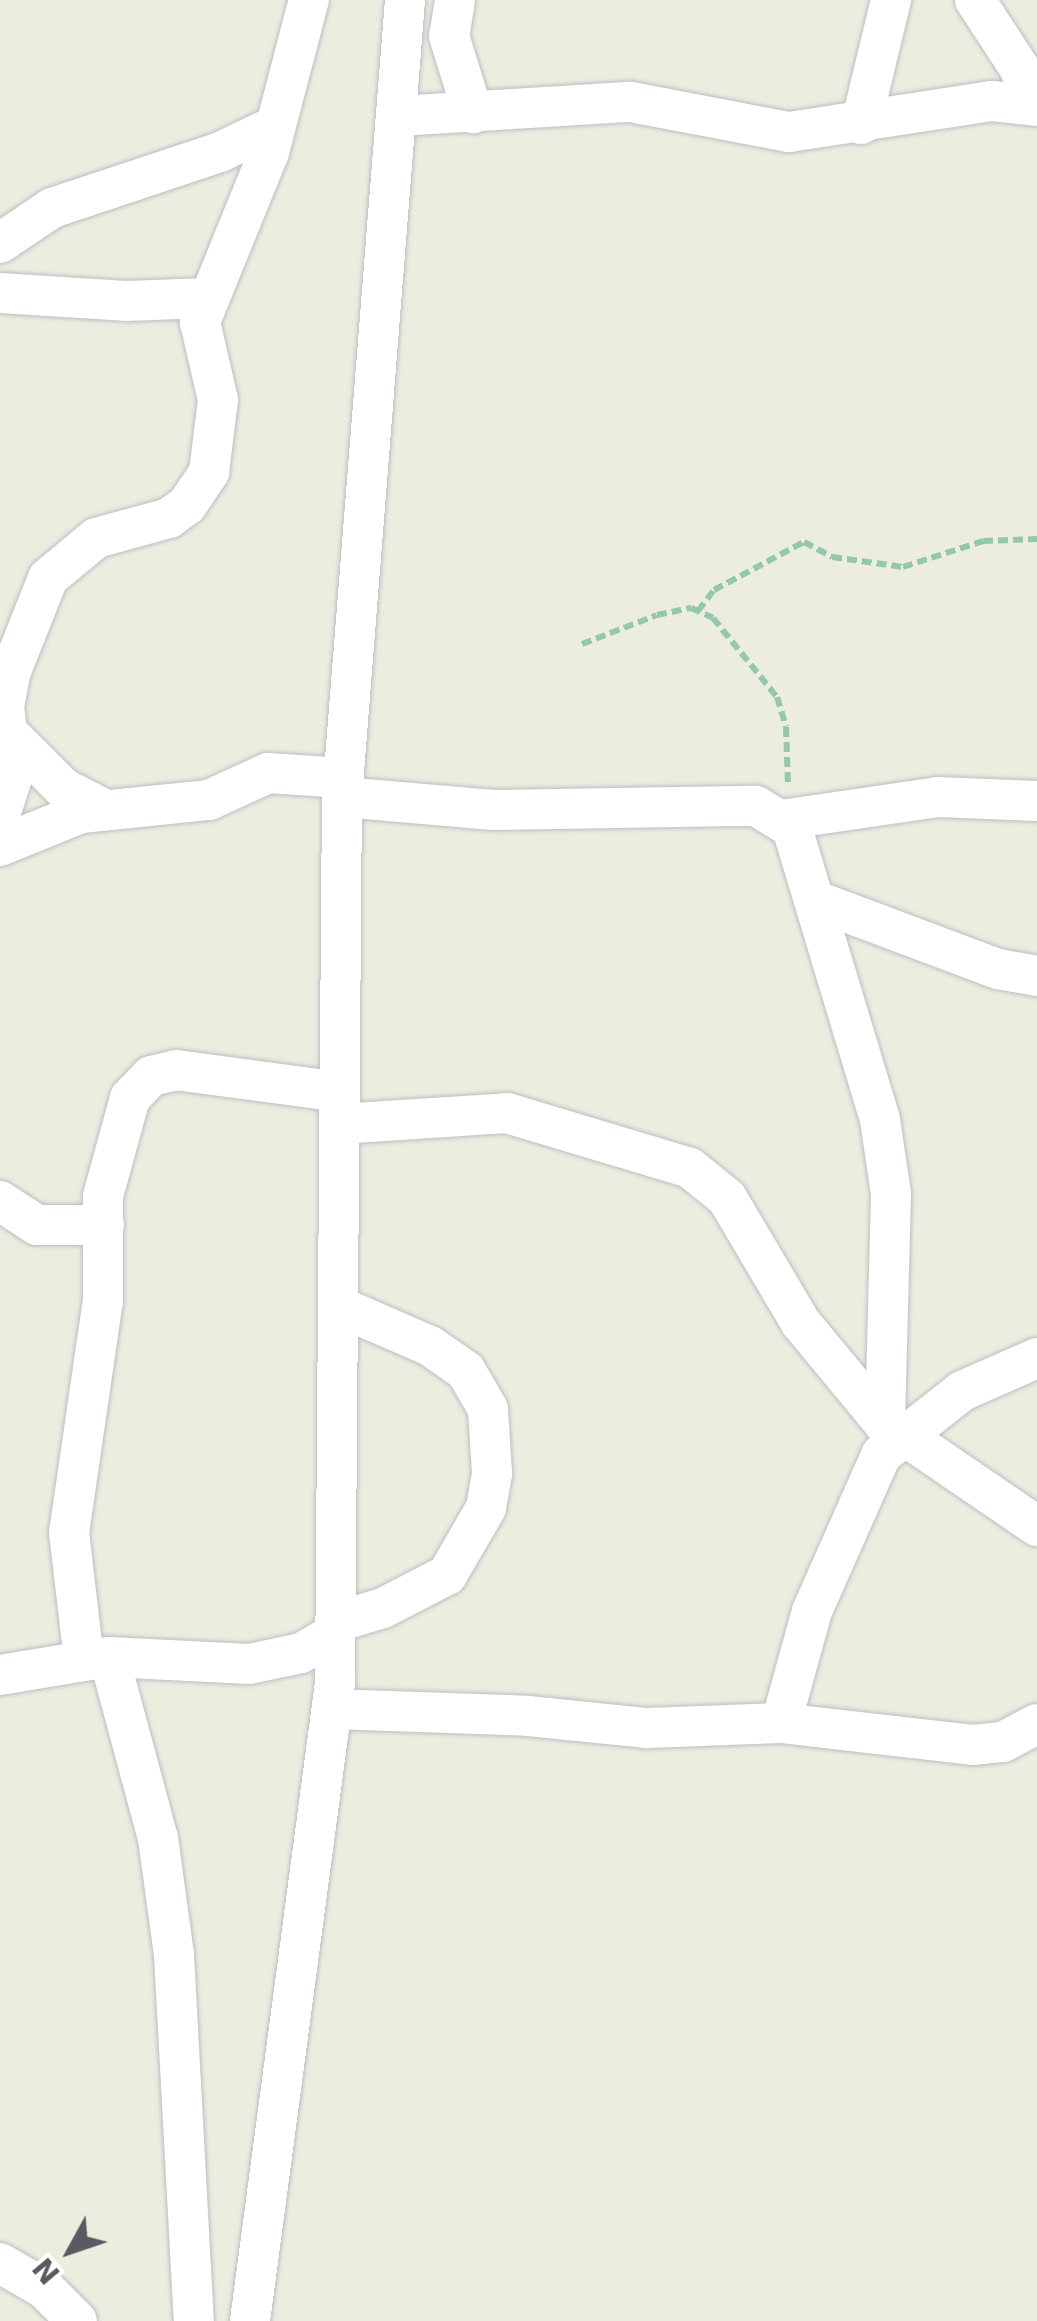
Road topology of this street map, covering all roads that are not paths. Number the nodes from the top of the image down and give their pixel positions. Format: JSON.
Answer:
{"nodes":[{"id":1,"x":309,"y":0,"type":"edge"},
{"id":2,"x":405,"y":0,"type":"edge"},
{"id":3,"x":455,"y":0,"type":"edge"},
{"id":4,"x":891,"y":0,"type":"edge"},
{"id":5,"x":975,"y":0,"type":"edge"},
{"id":6,"x":1034,"y":106,"type":"edge"},
{"id":7,"x":472,"y":113,"type":"junction"},
{"id":8,"x":400,"y":116,"type":"junction"},
{"id":9,"x":861,"y":124,"type":"junction"},
{"id":10,"x":276,"y":126,"type":"junction"},
{"id":11,"x":0,"y":243,"type":"edge"},
{"id":12,"x":0,"y":293,"type":"edge"},
{"id":13,"x":208,"y":298,"type":"junction"},
{"id":14,"x":6,"y":664,"type":"edge"},
{"id":15,"x":9,"y":734,"type":"junction"},
{"id":16,"x":343,"y":787,"type":"junction"},
{"id":17,"x":1037,"y":801,"type":"edge"},
{"id":18,"x":104,"y":809,"type":"junction"},
{"id":19,"x":0,"y":815,"type":"edge"},
{"id":20,"x":791,"y":818,"type":"junction"},
{"id":21,"x":0,"y":846,"type":"edge"},
{"id":22,"x":814,"y":900,"type":"junction"},
{"id":23,"x":1037,"y":976,"type":"edge"},
{"id":24,"x":340,"y":1108,"type":"junction"},
{"id":25,"x":0,"y":1201,"type":"edge"},
{"id":26,"x":104,"y":1225,"type":"junction"},
{"id":27,"x":338,"y":1306,"type":"junction"},
{"id":28,"x":1037,"y":1358,"type":"edge"},
{"id":29,"x":896,"y":1434,"type":"junction"},
{"id":30,"x":1037,"y":1526,"type":"edge"},
{"id":31,"x":336,"y":1628,"type":"junction"},
{"id":32,"x":96,"y":1659,"type":"junction"},
{"id":33,"x":0,"y":1675,"type":"edge"},
{"id":34,"x":332,"y":1709,"type":"junction"},
{"id":35,"x":782,"y":1723,"type":"junction"},
{"id":36,"x":1037,"y":1724,"type":"edge"},
{"id":37,"x":0,"y":2264,"type":"edge"},
{"id":38,"x":76,"y":2321,"type":"edge"},
{"id":39,"x":194,"y":2321,"type":"edge"},
{"id":40,"x":250,"y":2321,"type":"edge"}],
"edges":[{"from":1,"to":10,"type":"street"},
{"from":2,"to":8,"type":"street"},
{"from":3,"to":7,"type":"street"},
{"from":4,"to":9,"type":"street"},
{"from":5,"to":6,"type":"street"},
{"from":6,"to":9,"type":"street"},
{"from":7,"to":8,"type":"street"},
{"from":7,"to":9,"type":"street"},
{"from":8,"to":16,"type":"street"},
{"from":10,"to":11,"type":"street"},
{"from":10,"to":13,"type":"street"},
{"from":12,"to":13,"type":"street"},
{"from":13,"to":14,"type":"street"},
{"from":14,"to":15,"type":"street"},
{"from":15,"to":18,"type":"street"},
{"from":15,"to":19,"type":"street"},
{"from":16,"to":18,"type":"street"},
{"from":16,"to":20,"type":"street"},
{"from":16,"to":24,"type":"street"},
{"from":17,"to":20,"type":"street"},
{"from":18,"to":21,"type":"street"},
{"from":20,"to":22,"type":"street"},
{"from":22,"to":23,"type":"street"},
{"from":22,"to":29,"type":"street"},
{"from":24,"to":26,"type":"street"},
{"from":24,"to":27,"type":"street"},
{"from":24,"to":29,"type":"street"},
{"from":25,"to":26,"type":"street"},
{"from":26,"to":32,"type":"street"},
{"from":27,"to":31,"type":"street"},
{"from":27,"to":31,"type":"street"},
{"from":28,"to":29,"type":"street"},
{"from":29,"to":30,"type":"street"},
{"from":29,"to":35,"type":"street"},
{"from":31,"to":32,"type":"street"},
{"from":31,"to":34,"type":"street"},
{"from":32,"to":33,"type":"street"},
{"from":32,"to":39,"type":"street"},
{"from":34,"to":35,"type":"street"},
{"from":34,"to":40,"type":"street"},
{"from":35,"to":36,"type":"street"},
{"from":37,"to":38,"type":"street"}]}
